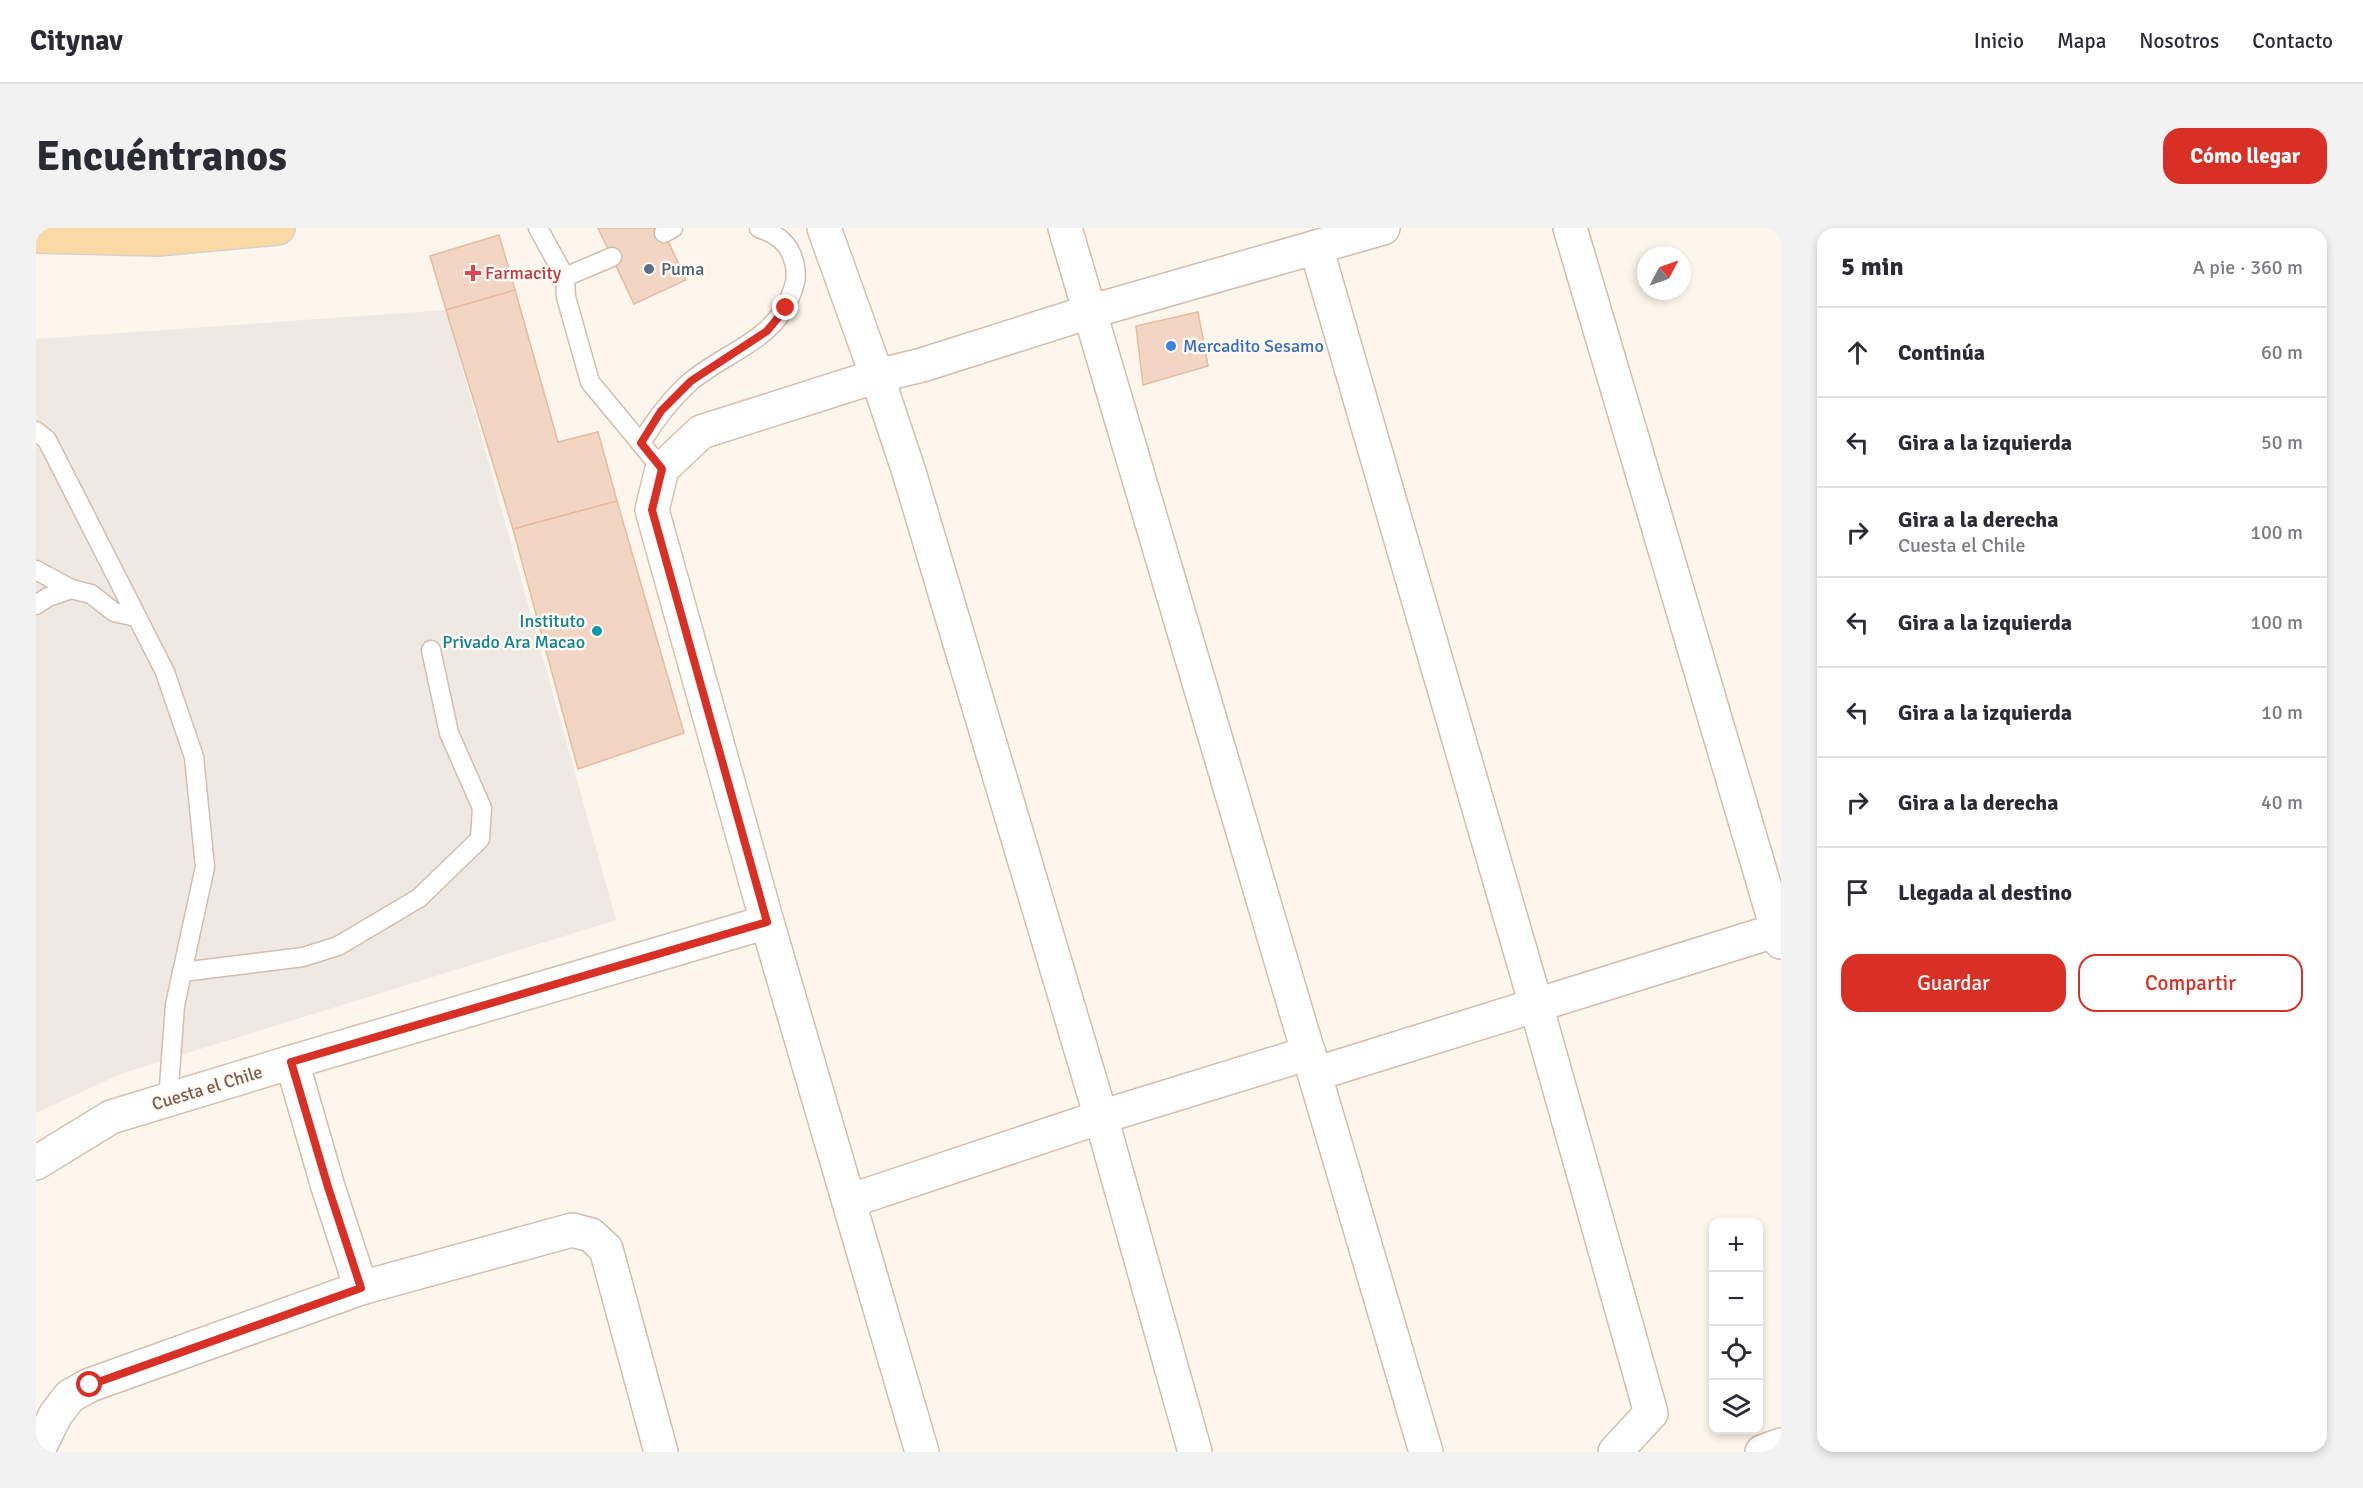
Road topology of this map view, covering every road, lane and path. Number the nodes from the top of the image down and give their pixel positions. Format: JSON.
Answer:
{"nodes":[{"id":1,"x":278,"y":228,"type":"edge"},
{"id":2,"x":538,"y":228,"type":"edge"},
{"id":3,"x":759,"y":228,"type":"edge"},
{"id":4,"x":824,"y":228,"type":"edge"},
{"id":5,"x":1065,"y":228,"type":"edge"},
{"id":6,"x":1383,"y":228,"type":"edge"},
{"id":7,"x":1570,"y":228,"type":"edge"},
{"id":8,"x":36,"y":236,"type":"edge"},
{"id":9,"x":1316,"y":247,"type":"junction"},
{"id":10,"x":612,"y":257,"type":"dead end"},
{"id":11,"x":566,"y":277,"type":"junction"},
{"id":12,"x":1089,"y":312,"type":"junction"},
{"id":13,"x":878,"y":376,"type":"junction"},
{"id":14,"x":36,"y":431,"type":"edge"},
{"id":15,"x":641,"y":443,"type":"junction"},
{"id":16,"x":662,"y":469,"type":"junction"},
{"id":17,"x":36,"y":570,"type":"edge"},
{"id":18,"x":71,"y":589,"type":"junction"},
{"id":19,"x":36,"y":605,"type":"edge"},
{"id":20,"x":136,"y":617,"type":"junction"},
{"id":21,"x":431,"y":650,"type":"dead end"},
{"id":22,"x":767,"y":922,"type":"junction"},
{"id":23,"x":1780,"y":934,"type":"edge"},
{"id":24,"x":182,"y":972,"type":"junction"},
{"id":25,"x":1536,"y":1005,"type":"junction"},
{"id":26,"x":291,"y":1062,"type":"junction"},
{"id":27,"x":1312,"y":1063,"type":"junction"},
{"id":28,"x":168,"y":1100,"type":"junction"},
{"id":29,"x":1101,"y":1117,"type":"junction"},
{"id":30,"x":36,"y":1163,"type":"edge"},
{"id":31,"x":849,"y":1201,"type":"junction"},
{"id":32,"x":361,"y":1288,"type":"junction"},
{"id":33,"x":1781,"y":1445,"type":"edge"},
{"id":34,"x":656,"y":1451,"type":"edge"},
{"id":35,"x":37,"y":1452,"type":"edge"},
{"id":36,"x":922,"y":1452,"type":"edge"},
{"id":37,"x":1195,"y":1452,"type":"edge"},
{"id":38,"x":1426,"y":1452,"type":"edge"},
{"id":39,"x":1615,"y":1452,"type":"edge"},
{"id":40,"x":1762,"y":1452,"type":"edge"}],
"edges":[{"from":1,"to":8,"type":"main road"},
{"from":2,"to":11,"type":"lane"},
{"from":3,"to":15,"type":"lane"},
{"from":4,"to":13,"type":"street"},
{"from":5,"to":12,"type":"street"},
{"from":6,"to":9,"type":"street"},
{"from":7,"to":23,"type":"street"},
{"from":9,"to":12,"type":"street"},
{"from":9,"to":25,"type":"street"},
{"from":10,"to":11,"type":"lane"},
{"from":11,"to":15,"type":"lane"},
{"from":12,"to":13,"type":"street"},
{"from":12,"to":27,"type":"street"},
{"from":13,"to":16,"type":"street"},
{"from":13,"to":29,"type":"street"},
{"from":14,"to":20,"type":"lane"},
{"from":15,"to":16,"type":"lane"},
{"from":16,"to":22,"type":"street"},
{"from":17,"to":18,"type":"lane"},
{"from":18,"to":19,"type":"lane"},
{"from":18,"to":20,"type":"lane"},
{"from":20,"to":24,"type":"lane"},
{"from":21,"to":24,"type":"lane"},
{"from":22,"to":26,"type":"street","name":"Cuesta el Chile"},
{"from":22,"to":31,"type":"street"},
{"from":23,"to":25,"type":"street"},
{"from":24,"to":28,"type":"lane"},
{"from":25,"to":27,"type":"street"},
{"from":25,"to":39,"type":"street"},
{"from":26,"to":28,"type":"street","name":"Cuesta el Chile"},
{"from":26,"to":32,"type":"street"},
{"from":27,"to":29,"type":"street"},
{"from":27,"to":38,"type":"street"},
{"from":28,"to":30,"type":"street","name":"Cuesta el Chile"},
{"from":29,"to":31,"type":"street"},
{"from":29,"to":37,"type":"street"},
{"from":31,"to":36,"type":"street"},
{"from":32,"to":34,"type":"street"},
{"from":32,"to":35,"type":"street"},
{"from":33,"to":40,"type":"street"}]}
